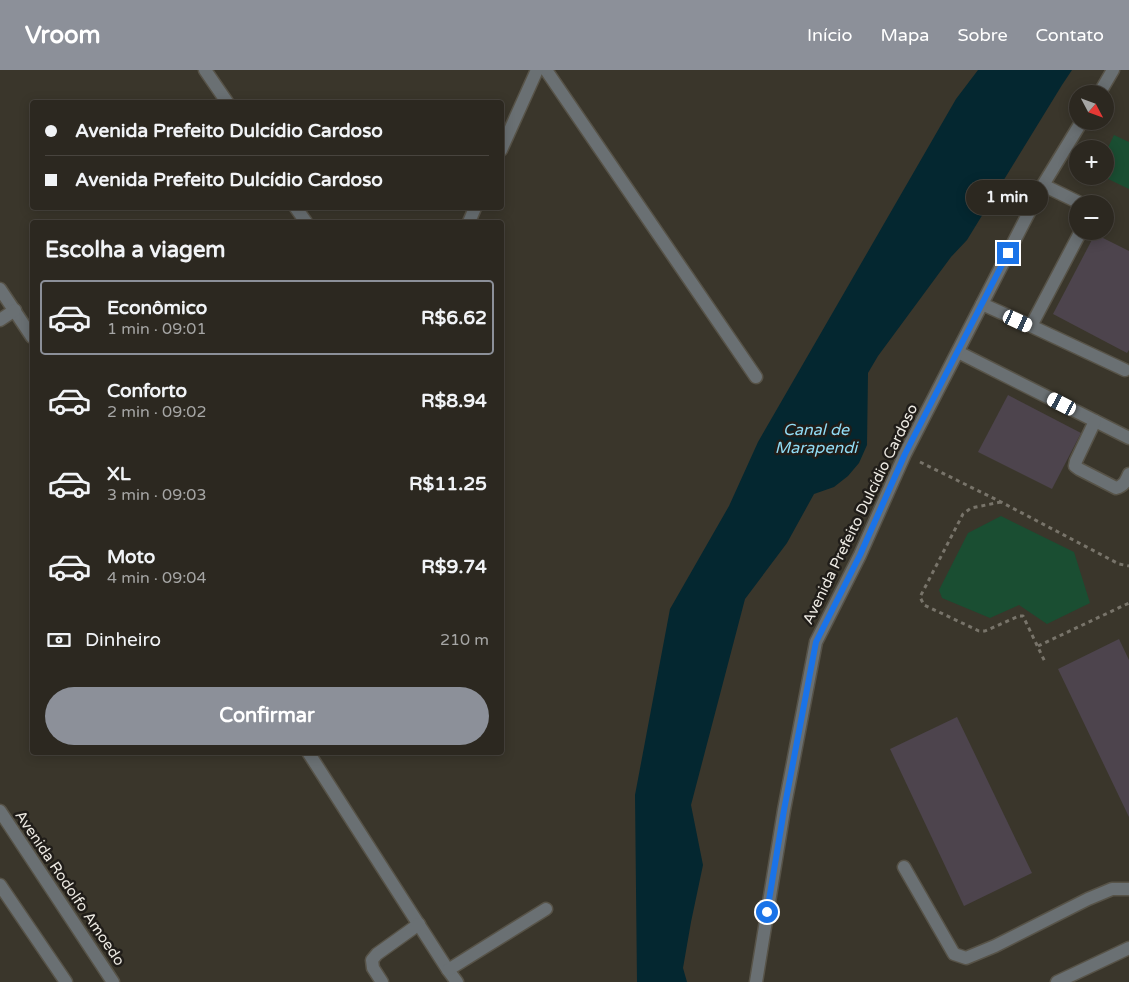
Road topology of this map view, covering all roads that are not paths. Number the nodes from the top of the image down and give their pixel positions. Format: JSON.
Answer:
{"nodes":[{"id":1,"x":205,"y":70,"type":"edge"},
{"id":2,"x":537,"y":70,"type":"edge"},
{"id":3,"x":546,"y":70,"type":"edge"},
{"id":4,"x":1114,"y":70,"type":"edge"},
{"id":5,"x":1105,"y":85,"type":"edge"},
{"id":6,"x":225,"y":100,"type":"edge"},
{"id":7,"x":1077,"y":130,"type":"edge"},
{"id":8,"x":504,"y":143,"type":"edge"},
{"id":9,"x":1043,"y":185,"type":"junction"},
{"id":10,"x":1069,"y":198,"type":"edge"},
{"id":11,"x":1076,"y":240,"type":"edge"},
{"id":12,"x":0,"y":289,"type":"edge"},
{"id":13,"x":982,"y":304,"type":"junction"},
{"id":14,"x":15,"y":310,"type":"junction"},
{"id":15,"x":0,"y":320,"type":"edge"},
{"id":16,"x":1031,"y":326,"type":"junction"},
{"id":17,"x":30,"y":334,"type":"edge"},
{"id":18,"x":958,"y":352,"type":"junction"},
{"id":19,"x":1125,"y":370,"type":"dead end"},
{"id":20,"x":756,"y":377,"type":"dead end"},
{"id":21,"x":1095,"y":421,"type":"junction"},
{"id":22,"x":1129,"y":438,"type":"edge"},
{"id":23,"x":1129,"y":474,"type":"edge"},
{"id":24,"x":310,"y":755,"type":"edge"},
{"id":25,"x":0,"y":811,"type":"edge"},
{"id":26,"x":904,"y":866,"type":"dead end"},
{"id":27,"x":0,"y":885,"type":"edge"},
{"id":28,"x":1129,"y":889,"type":"edge"},
{"id":29,"x":546,"y":909,"type":"dead end"},
{"id":30,"x":419,"y":924,"type":"junction"},
{"id":31,"x":1129,"y":948,"type":"edge"},
{"id":32,"x":448,"y":970,"type":"junction"},
{"id":33,"x":66,"y":982,"type":"edge"},
{"id":34,"x":113,"y":982,"type":"edge"},
{"id":35,"x":382,"y":982,"type":"edge"},
{"id":36,"x":457,"y":982,"type":"edge"},
{"id":37,"x":756,"y":982,"type":"edge"},
{"id":38,"x":1057,"y":982,"type":"edge"}],
"edges":[{"from":1,"to":6,"type":"street"},
{"from":2,"to":8,"type":"street"},
{"from":3,"to":20,"type":"street"},
{"from":4,"to":5,"type":"street"},
{"from":7,"to":9,"type":"street","name":"Avenida Prefeito Dulcídio Cardoso"},
{"from":9,"to":10,"type":"street"},
{"from":9,"to":13,"type":"street","name":"Avenida Prefeito Dulcídio Cardoso"},
{"from":11,"to":16,"type":"street"},
{"from":12,"to":14,"type":"street"},
{"from":13,"to":16,"type":"street"},
{"from":13,"to":18,"type":"street","name":"Avenida Prefeito Dulcídio Cardoso"},
{"from":14,"to":15,"type":"street"},
{"from":14,"to":17,"type":"street"},
{"from":16,"to":19,"type":"street"},
{"from":18,"to":21,"type":"street"},
{"from":18,"to":37,"type":"street","name":"Avenida Prefeito Dulcídio Cardoso"},
{"from":21,"to":22,"type":"street"},
{"from":21,"to":23,"type":"street"},
{"from":24,"to":30,"type":"street"},
{"from":25,"to":34,"type":"street","name":"Avenida Rodolfo Amoedo"},
{"from":26,"to":28,"type":"street"},
{"from":27,"to":33,"type":"street"},
{"from":29,"to":32,"type":"street"},
{"from":30,"to":32,"type":"street"},
{"from":30,"to":35,"type":"street"},
{"from":31,"to":38,"type":"street"},
{"from":32,"to":36,"type":"street"}]}
